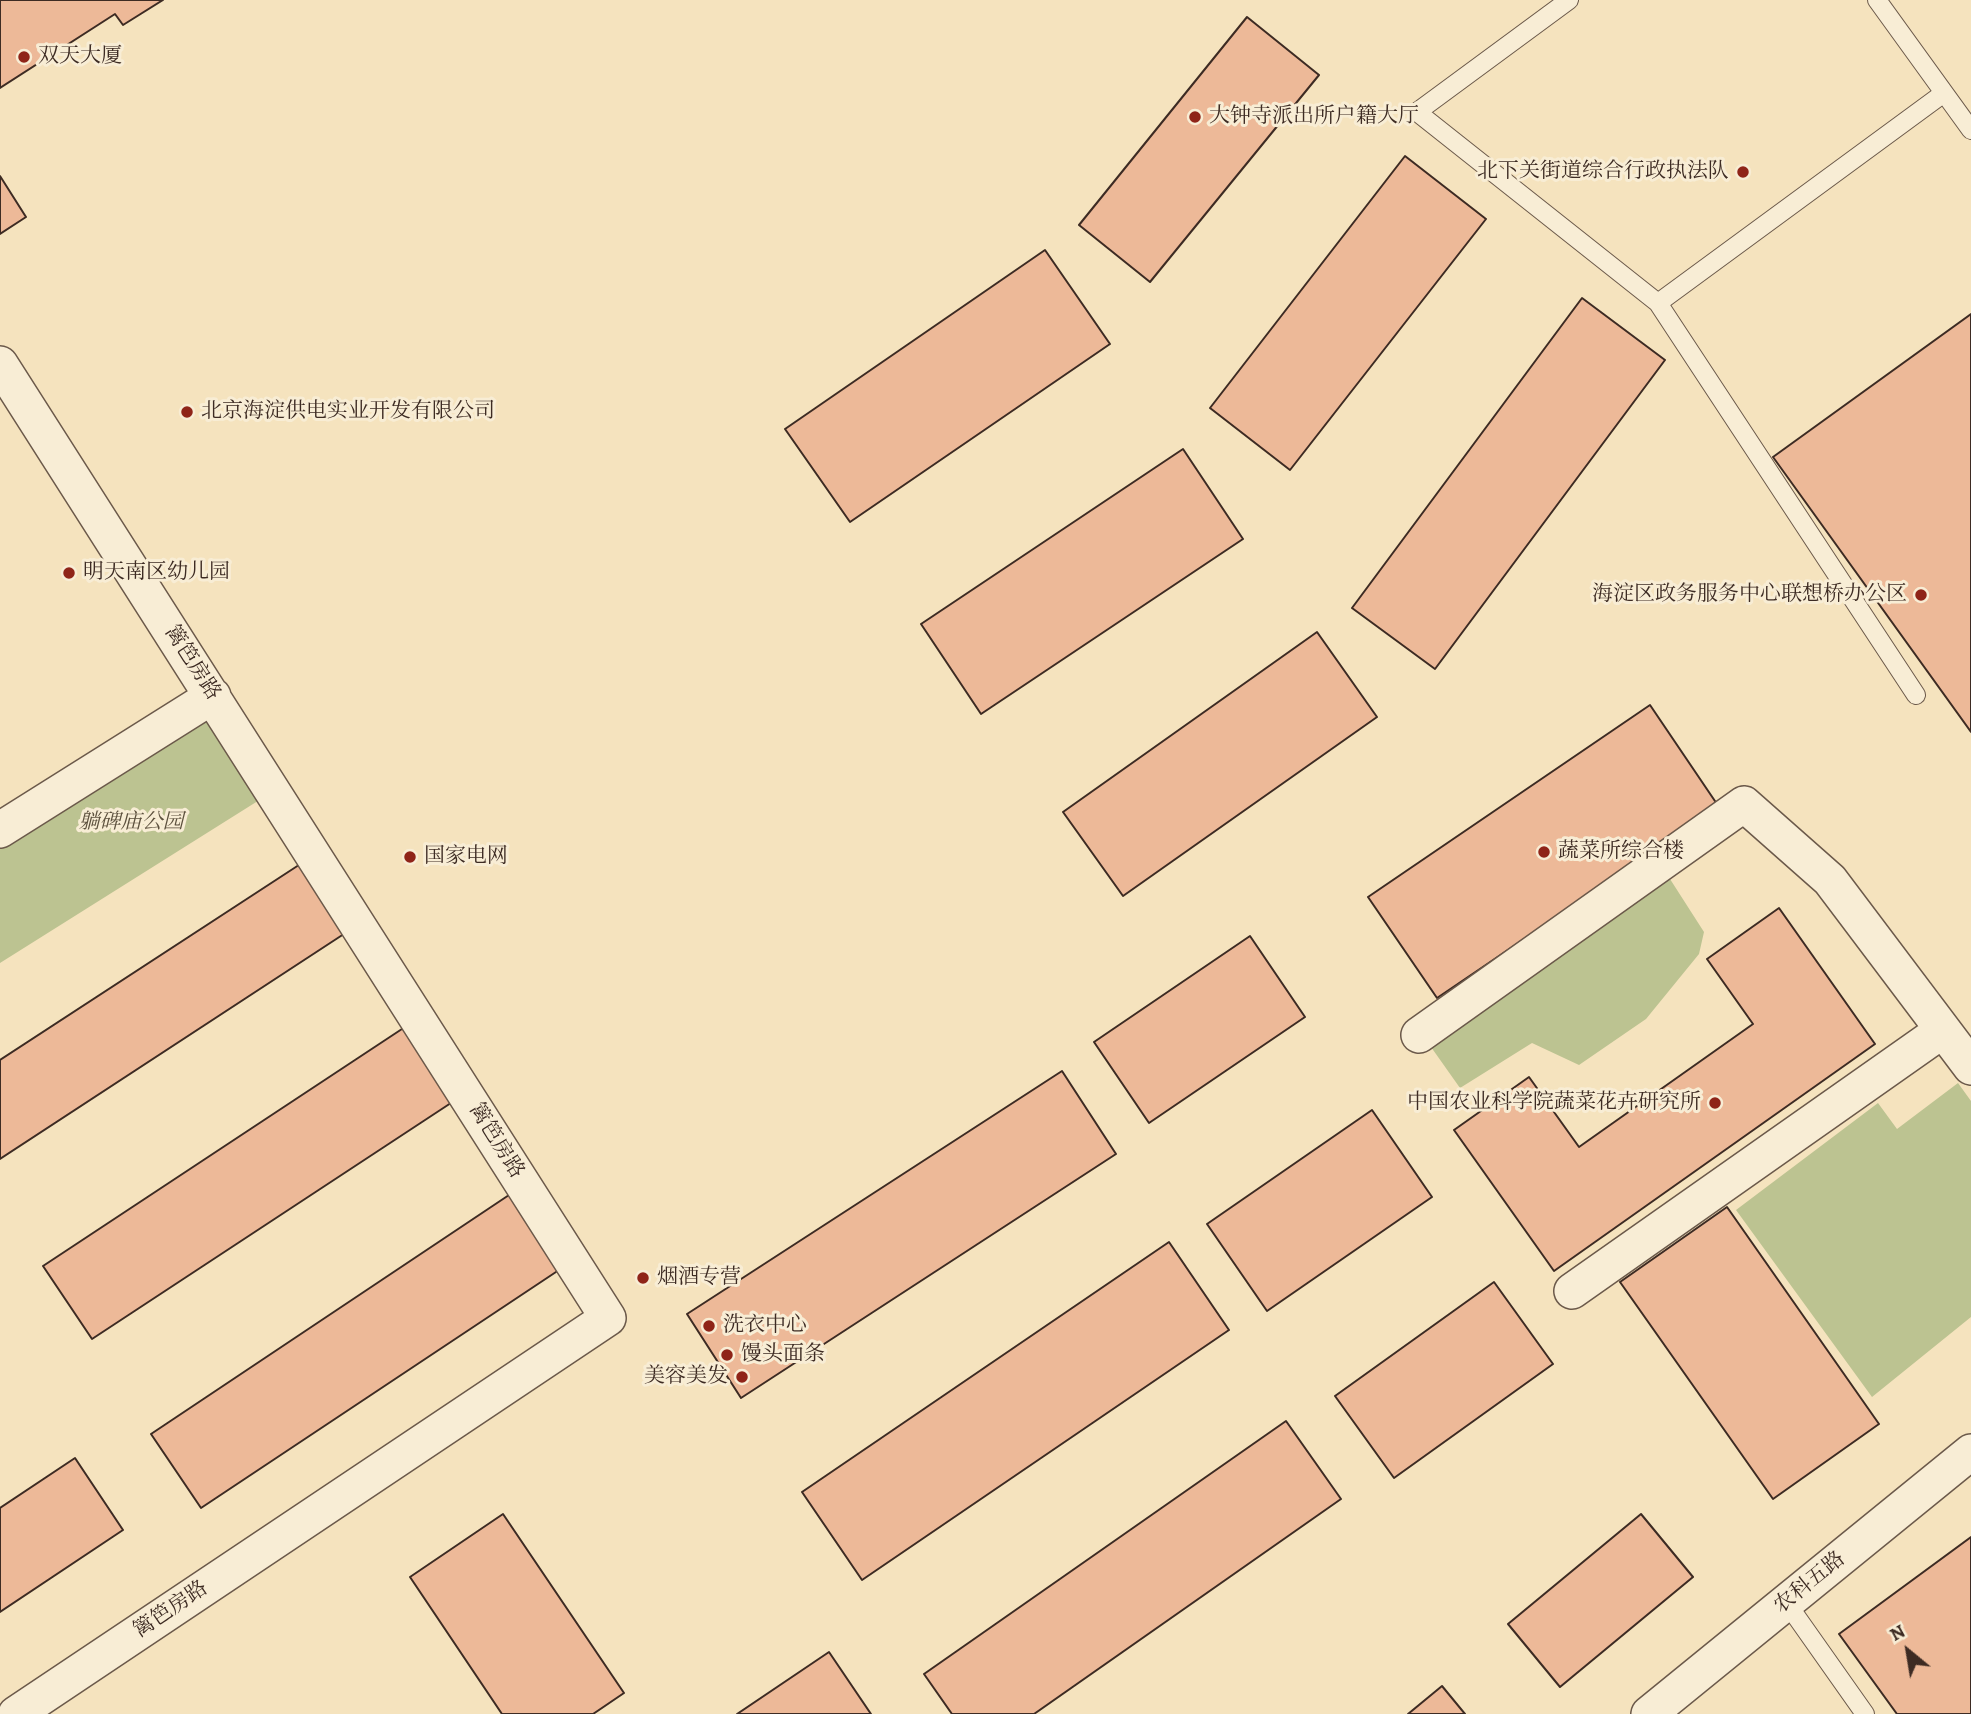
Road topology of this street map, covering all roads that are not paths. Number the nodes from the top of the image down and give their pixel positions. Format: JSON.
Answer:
{"nodes":[{"id":1,"x":1569,"y":0,"type":"edge"},
{"id":2,"x":1877,"y":0,"type":"edge"},
{"id":3,"x":1944,"y":93,"type":"junction"},
{"id":4,"x":1971,"y":130,"type":"edge"},
{"id":5,"x":1658,"y":303,"type":"junction"},
{"id":6,"x":0,"y":365,"type":"edge"},
{"id":7,"x":1916,"y":695,"type":"dead end"},
{"id":8,"x":213,"y":696,"type":"junction"},
{"id":9,"x":0,"y":830,"type":"edge"},
{"id":10,"x":1943,"y":1030,"type":"junction"},
{"id":11,"x":1419,"y":1035,"type":"dead end"},
{"id":12,"x":1971,"y":1067,"type":"edge"},
{"id":13,"x":1572,"y":1292,"type":"dead end"},
{"id":14,"x":1971,"y":1452,"type":"edge"},
{"id":15,"x":1786,"y":1602,"type":"junction"},
{"id":16,"x":16,"y":1714,"type":"edge"},
{"id":17,"x":1648,"y":1714,"type":"edge"},
{"id":18,"x":1865,"y":1714,"type":"edge"}],
"edges":[{"from":1,"to":5,"type":"lane"},
{"from":2,"to":3,"type":"lane"},
{"from":3,"to":4,"type":"lane"},
{"from":3,"to":5,"type":"lane"},
{"from":5,"to":7,"type":"lane"},
{"from":6,"to":8,"type":"street","name":"篱笆房路"},
{"from":8,"to":9,"type":"street"},
{"from":8,"to":16,"type":"street","name":"篱笆房路"},
{"from":10,"to":11,"type":"street"},
{"from":10,"to":12,"type":"street"},
{"from":10,"to":13,"type":"street"},
{"from":14,"to":15,"type":"street","name":"农科五路"},
{"from":15,"to":17,"type":"street","name":"农科五路"},
{"from":15,"to":18,"type":"lane"}]}
